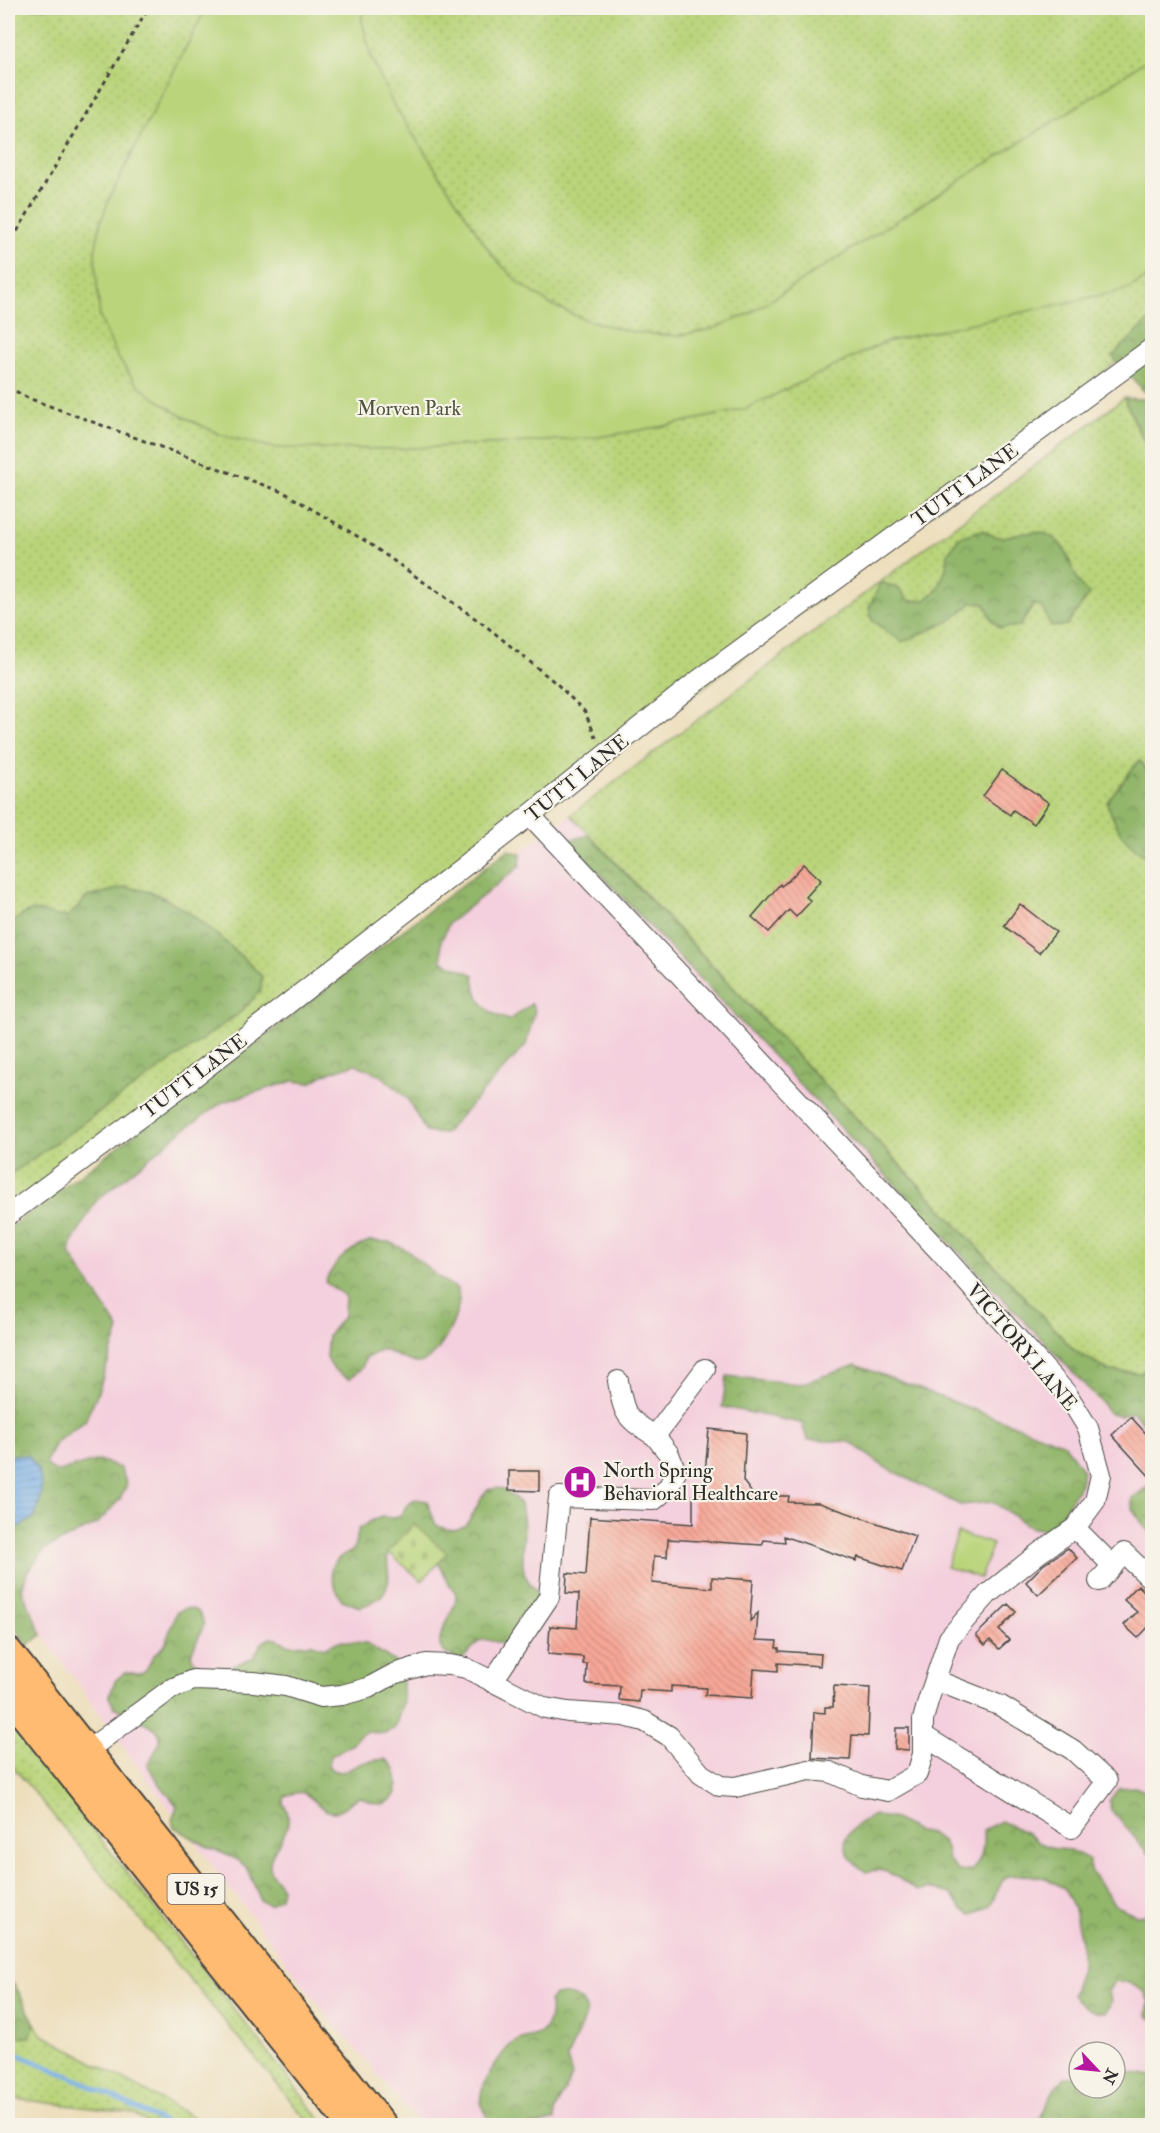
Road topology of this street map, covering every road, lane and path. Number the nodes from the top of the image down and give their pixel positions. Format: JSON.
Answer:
{"nodes":[{"id":1,"x":148,"y":8,"type":"edge"},
{"id":2,"x":8,"y":248,"type":"edge"},
{"id":3,"x":1152,"y":348,"type":"edge"},
{"id":4,"x":8,"y":387,"type":"edge"},
{"id":5,"x":602,"y":758,"type":"junction"},
{"id":6,"x":530,"y":815,"type":"junction"},
{"id":7,"x":8,"y":1215,"type":"edge"},
{"id":8,"x":705,"y":1369,"type":"dead end"},
{"id":9,"x":618,"y":1381,"type":"dead end"},
{"id":10,"x":656,"y":1436,"type":"junction"},
{"id":11,"x":1075,"y":1528,"type":"junction"},
{"id":12,"x":1113,"y":1566,"type":"junction"},
{"id":13,"x":1152,"y":1580,"type":"edge"},
{"id":14,"x":1099,"y":1581,"type":"dead end"},
{"id":15,"x":8,"y":1652,"type":"edge"},
{"id":16,"x":935,"y":1680,"type":"junction"},
{"id":17,"x":492,"y":1682,"type":"junction"},
{"id":18,"x":8,"y":1694,"type":"edge"},
{"id":19,"x":924,"y":1736,"type":"junction"},
{"id":20,"x":76,"y":1759,"type":"junction"},
{"id":21,"x":352,"y":2126,"type":"edge"},
{"id":22,"x":383,"y":2126,"type":"edge"}],
"edges":[{"from":1,"to":2,"type":"path"},
{"from":3,"to":5,"type":"street","name":"TUTT LANE"},
{"from":4,"to":5,"type":"path"},
{"from":5,"to":6,"type":"street","name":"TUTT LANE"},
{"from":6,"to":7,"type":"street","name":"TUTT LANE"},
{"from":6,"to":11,"type":"street","name":"VICTORY LANE"},
{"from":8,"to":10,"type":"street"},
{"from":9,"to":10,"type":"street"},
{"from":10,"to":17,"type":"street"},
{"from":11,"to":12,"type":"street"},
{"from":11,"to":16,"type":"street","name":"VICTORY LANE"},
{"from":12,"to":13,"type":"street"},
{"from":12,"to":14,"type":"street"},
{"from":15,"to":20,"type":"highway","number":"US 15"},
{"from":16,"to":19,"type":"street","name":"VICTORY LANE"},
{"from":16,"to":19,"type":"street"},
{"from":17,"to":19,"type":"street","name":"VICTORY LANE"},
{"from":17,"to":20,"type":"street","name":"VICTORY LANE"},
{"from":18,"to":20,"type":"highway","number":"US 15"},
{"from":20,"to":21,"type":"highway","number":"US 15"},
{"from":20,"to":22,"type":"highway","number":"US 15"}]}
